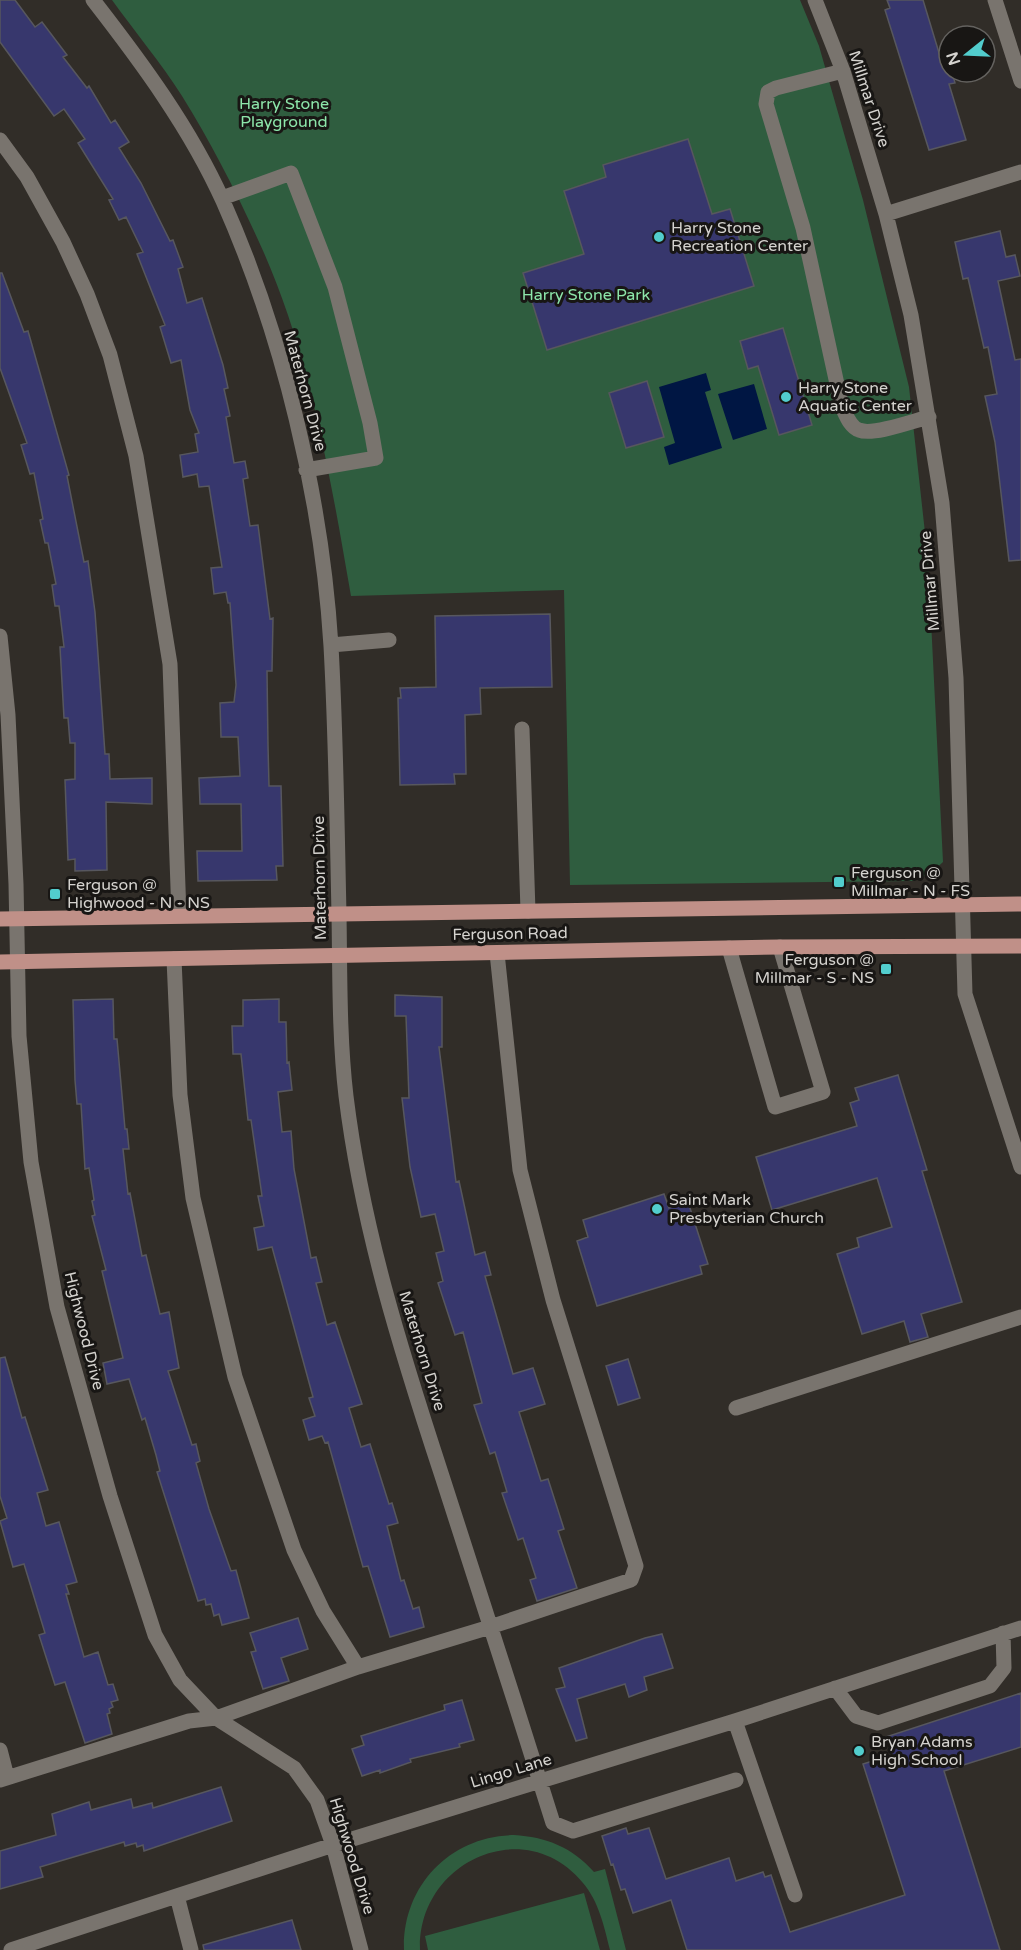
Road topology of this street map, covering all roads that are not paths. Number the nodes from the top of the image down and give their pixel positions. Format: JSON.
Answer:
{"nodes":[{"id":1,"x":93,"y":0,"type":"edge"},
{"id":2,"x":815,"y":0,"type":"edge"},
{"id":3,"x":995,"y":0,"type":"edge"},
{"id":4,"x":843,"y":70,"type":"junction"},
{"id":5,"x":1021,"y":81,"type":"edge"},
{"id":6,"x":0,"y":140,"type":"edge"},
{"id":7,"x":1021,"y":172,"type":"edge"},
{"id":8,"x":222,"y":198,"type":"junction"},
{"id":9,"x":886,"y":214,"type":"junction"},
{"id":10,"x":928,"y":417,"type":"junction"},
{"id":11,"x":306,"y":470,"type":"junction"},
{"id":12,"x":0,"y":636,"type":"edge"},
{"id":13,"x":389,"y":640,"type":"dead end"},
{"id":14,"x":331,"y":645,"type":"junction"},
{"id":15,"x":522,"y":729,"type":"dead end"},
{"id":16,"x":1021,"y":904,"type":"edge"},
{"id":17,"x":963,"y":905,"type":"junction"},
{"id":18,"x":528,"y":911,"type":"junction"},
{"id":19,"x":179,"y":915,"type":"junction"},
{"id":20,"x":339,"y":915,"type":"junction"},
{"id":21,"x":17,"y":918,"type":"junction"},
{"id":22,"x":0,"y":919,"type":"edge"},
{"id":23,"x":1021,"y":946,"type":"edge"},
{"id":24,"x":780,"y":947,"type":"junction"},
{"id":25,"x":964,"y":947,"type":"junction"},
{"id":26,"x":729,"y":948,"type":"junction"},
{"id":27,"x":497,"y":953,"type":"junction"},
{"id":28,"x":340,"y":955,"type":"junction"},
{"id":29,"x":174,"y":959,"type":"junction"},
{"id":30,"x":0,"y":962,"type":"edge"},
{"id":31,"x":18,"y":962,"type":"junction"},
{"id":32,"x":1021,"y":1167,"type":"edge"},
{"id":33,"x":1021,"y":1317,"type":"edge"},
{"id":34,"x":736,"y":1408,"type":"dead end"},
{"id":35,"x":490,"y":1627,"type":"junction"},
{"id":36,"x":1021,"y":1628,"type":"edge"},
{"id":37,"x":1004,"y":1634,"type":"junction"},
{"id":38,"x":358,"y":1667,"type":"junction"},
{"id":39,"x":836,"y":1688,"type":"junction"},
{"id":40,"x":216,"y":1718,"type":"junction"},
{"id":41,"x":735,"y":1721,"type":"junction"},
{"id":42,"x":0,"y":1750,"type":"edge"},
{"id":43,"x":3,"y":1778,"type":"edge"},
{"id":44,"x":736,"y":1780,"type":"dead end"},
{"id":45,"x":540,"y":1781,"type":"junction"},
{"id":46,"x":333,"y":1845,"type":"junction"},
{"id":47,"x":795,"y":1895,"type":"dead end"},
{"id":48,"x":177,"y":1896,"type":"junction"},
{"id":49,"x":11,"y":1950,"type":"edge"},
{"id":50,"x":191,"y":1950,"type":"edge"},
{"id":51,"x":361,"y":1950,"type":"edge"}],
"edges":[{"from":1,"to":8,"type":"street","name":"Materhorn Drive"},
{"from":2,"to":4,"type":"street","name":"Millmar Drive"},
{"from":3,"to":5,"type":"street"},
{"from":4,"to":9,"type":"street","name":"Millmar Drive"},
{"from":4,"to":10,"type":"street"},
{"from":6,"to":19,"type":"street"},
{"from":7,"to":9,"type":"street"},
{"from":8,"to":11,"type":"street","name":"Materhorn Drive"},
{"from":8,"to":11,"type":"street"},
{"from":9,"to":10,"type":"street","name":"Millmar Drive"},
{"from":10,"to":17,"type":"street","name":"Millmar Drive"},
{"from":11,"to":14,"type":"street","name":"Materhorn Drive"},
{"from":12,"to":21,"type":"street","name":"Highwood Drive"},
{"from":13,"to":14,"type":"street"},
{"from":14,"to":20,"type":"street","name":"Materhorn Drive"},
{"from":15,"to":18,"type":"street"},
{"from":16,"to":17,"type":"main road","name":"Ferguson Road"},
{"from":17,"to":18,"type":"main road","name":"Ferguson Road"},
{"from":17,"to":25,"type":"street","name":"Millmar Drive"},
{"from":18,"to":20,"type":"main road","name":"Ferguson Road"},
{"from":19,"to":20,"type":"main road","name":"Ferguson Road"},
{"from":19,"to":21,"type":"main road","name":"Ferguson Road"},
{"from":20,"to":28,"type":"street","name":"Materhorn Drive"},
{"from":21,"to":22,"type":"main road","name":"Ferguson Road"},
{"from":21,"to":31,"type":"street","name":"Highwood Drive"},
{"from":23,"to":25,"type":"main road","name":"Ferguson Road"},
{"from":24,"to":25,"type":"main road","name":"Ferguson Road"},
{"from":24,"to":26,"type":"main road","name":"Ferguson Road"},
{"from":24,"to":26,"type":"street"},
{"from":25,"to":32,"type":"street","name":"Millmar Drive"},
{"from":26,"to":27,"type":"main road","name":"Ferguson Road"},
{"from":27,"to":28,"type":"main road","name":"Ferguson Road"},
{"from":27,"to":35,"type":"street"},
{"from":28,"to":29,"type":"main road","name":"Ferguson Road"},
{"from":28,"to":35,"type":"street","name":"Materhorn Drive"},
{"from":29,"to":31,"type":"main road","name":"Ferguson Road"},
{"from":29,"to":38,"type":"street"},
{"from":30,"to":31,"type":"main road","name":"Ferguson Road"},
{"from":31,"to":40,"type":"street","name":"Highwood Drive"},
{"from":33,"to":34,"type":"street"},
{"from":35,"to":38,"type":"street"},
{"from":35,"to":45,"type":"street","name":"Materhorn Drive"},
{"from":36,"to":37,"type":"street","name":"Lingo Lane"},
{"from":37,"to":39,"type":"street","name":"Lingo Lane"},
{"from":37,"to":39,"type":"street"},
{"from":38,"to":40,"type":"street"},
{"from":39,"to":41,"type":"street","name":"Lingo Lane"},
{"from":40,"to":43,"type":"street"},
{"from":40,"to":46,"type":"street","name":"Highwood Drive"},
{"from":41,"to":45,"type":"street","name":"Lingo Lane"},
{"from":41,"to":47,"type":"street"},
{"from":42,"to":43,"type":"street"},
{"from":44,"to":45,"type":"street","name":"Materhorn Drive"},
{"from":45,"to":46,"type":"street","name":"Lingo Lane"},
{"from":46,"to":48,"type":"street","name":"Lingo Lane"},
{"from":46,"to":51,"type":"street","name":"Highwood Drive"},
{"from":48,"to":49,"type":"street","name":"Lingo Lane"},
{"from":48,"to":50,"type":"street"}]}
